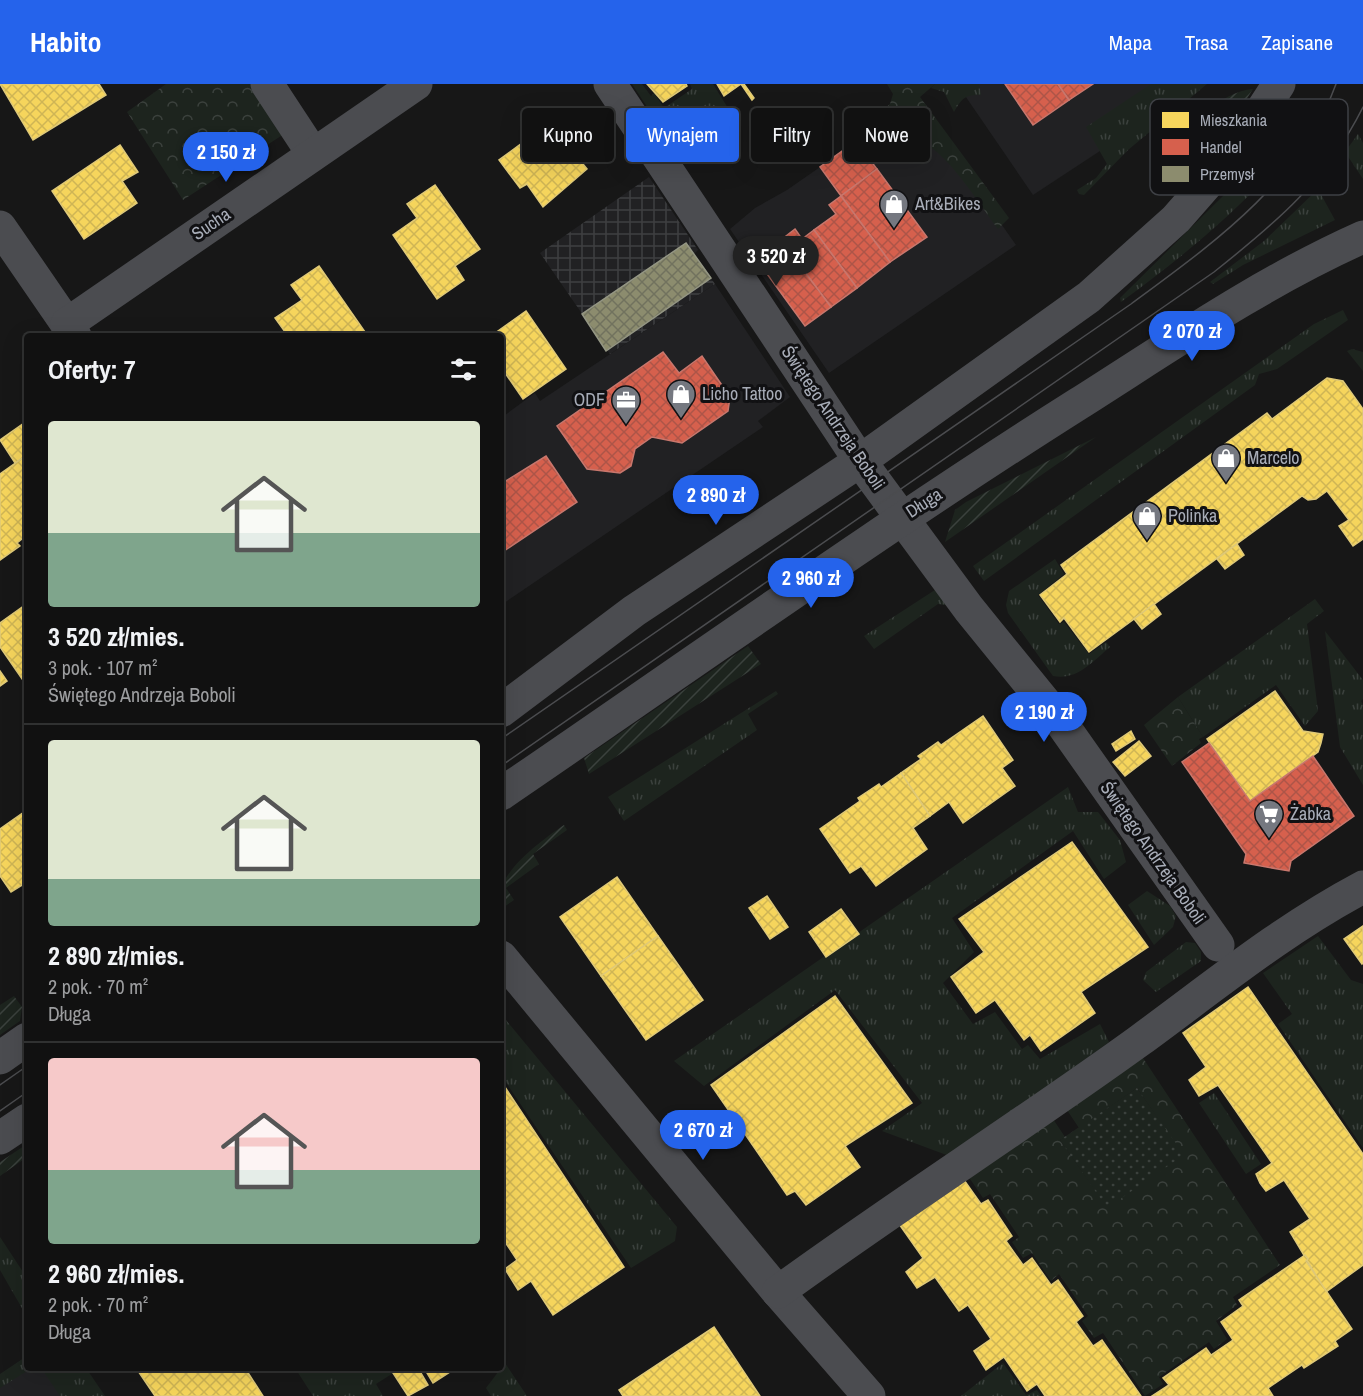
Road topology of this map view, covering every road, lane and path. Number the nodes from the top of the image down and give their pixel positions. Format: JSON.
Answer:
{"nodes":[{"id":1,"x":267,"y":84,"type":"edge"},
{"id":2,"x":416,"y":84,"type":"edge"},
{"id":3,"x":610,"y":84,"type":"edge"},
{"id":4,"x":1279,"y":84,"type":"edge"},
{"id":5,"x":1269,"y":99,"type":"edge"},
{"id":6,"x":313,"y":154,"type":"junction"},
{"id":7,"x":1197,"y":195,"type":"edge"},
{"id":8,"x":0,"y":227,"type":"edge"},
{"id":9,"x":1363,"y":237,"type":"edge"},
{"id":10,"x":71,"y":330,"type":"edge"},
{"id":11,"x":860,"y":461,"type":"junction"},
{"id":12,"x":901,"y":517,"type":"junction"},
{"id":13,"x":504,"y":709,"type":"edge"},
{"id":14,"x":504,"y":792,"type":"edge"},
{"id":15,"x":1363,"y":887,"type":"edge"},
{"id":16,"x":1218,"y":945,"type":"dead end"},
{"id":17,"x":504,"y":961,"type":"edge"},
{"id":18,"x":24,"y":1041,"type":"edge"},
{"id":19,"x":0,"y":1058,"type":"edge"},
{"id":20,"x":24,"y":1122,"type":"edge"},
{"id":21,"x":0,"y":1138,"type":"edge"},
{"id":22,"x":778,"y":1292,"type":"junction"},
{"id":23,"x":869,"y":1396,"type":"edge"}],
"edges":[{"from":1,"to":6,"type":"street"},
{"from":2,"to":6,"type":"street","name":"Sucha"},
{"from":3,"to":11,"type":"street","name":"Świętego Andrzeja Boboli"},
{"from":4,"to":5,"type":"street"},
{"from":6,"to":10,"type":"street","name":"Sucha"},
{"from":7,"to":11,"type":"street"},
{"from":8,"to":10,"type":"street"},
{"from":9,"to":12,"type":"street","name":"Długa"},
{"from":11,"to":12,"type":"street","name":"Świętego Andrzeja Boboli"},
{"from":11,"to":13,"type":"street"},
{"from":12,"to":14,"type":"street","name":"Długa"},
{"from":12,"to":16,"type":"street","name":"Świętego Andrzeja Boboli"},
{"from":15,"to":22,"type":"street"},
{"from":17,"to":22,"type":"street"},
{"from":18,"to":19,"type":"street"},
{"from":20,"to":21,"type":"street"},
{"from":22,"to":23,"type":"street"}]}
